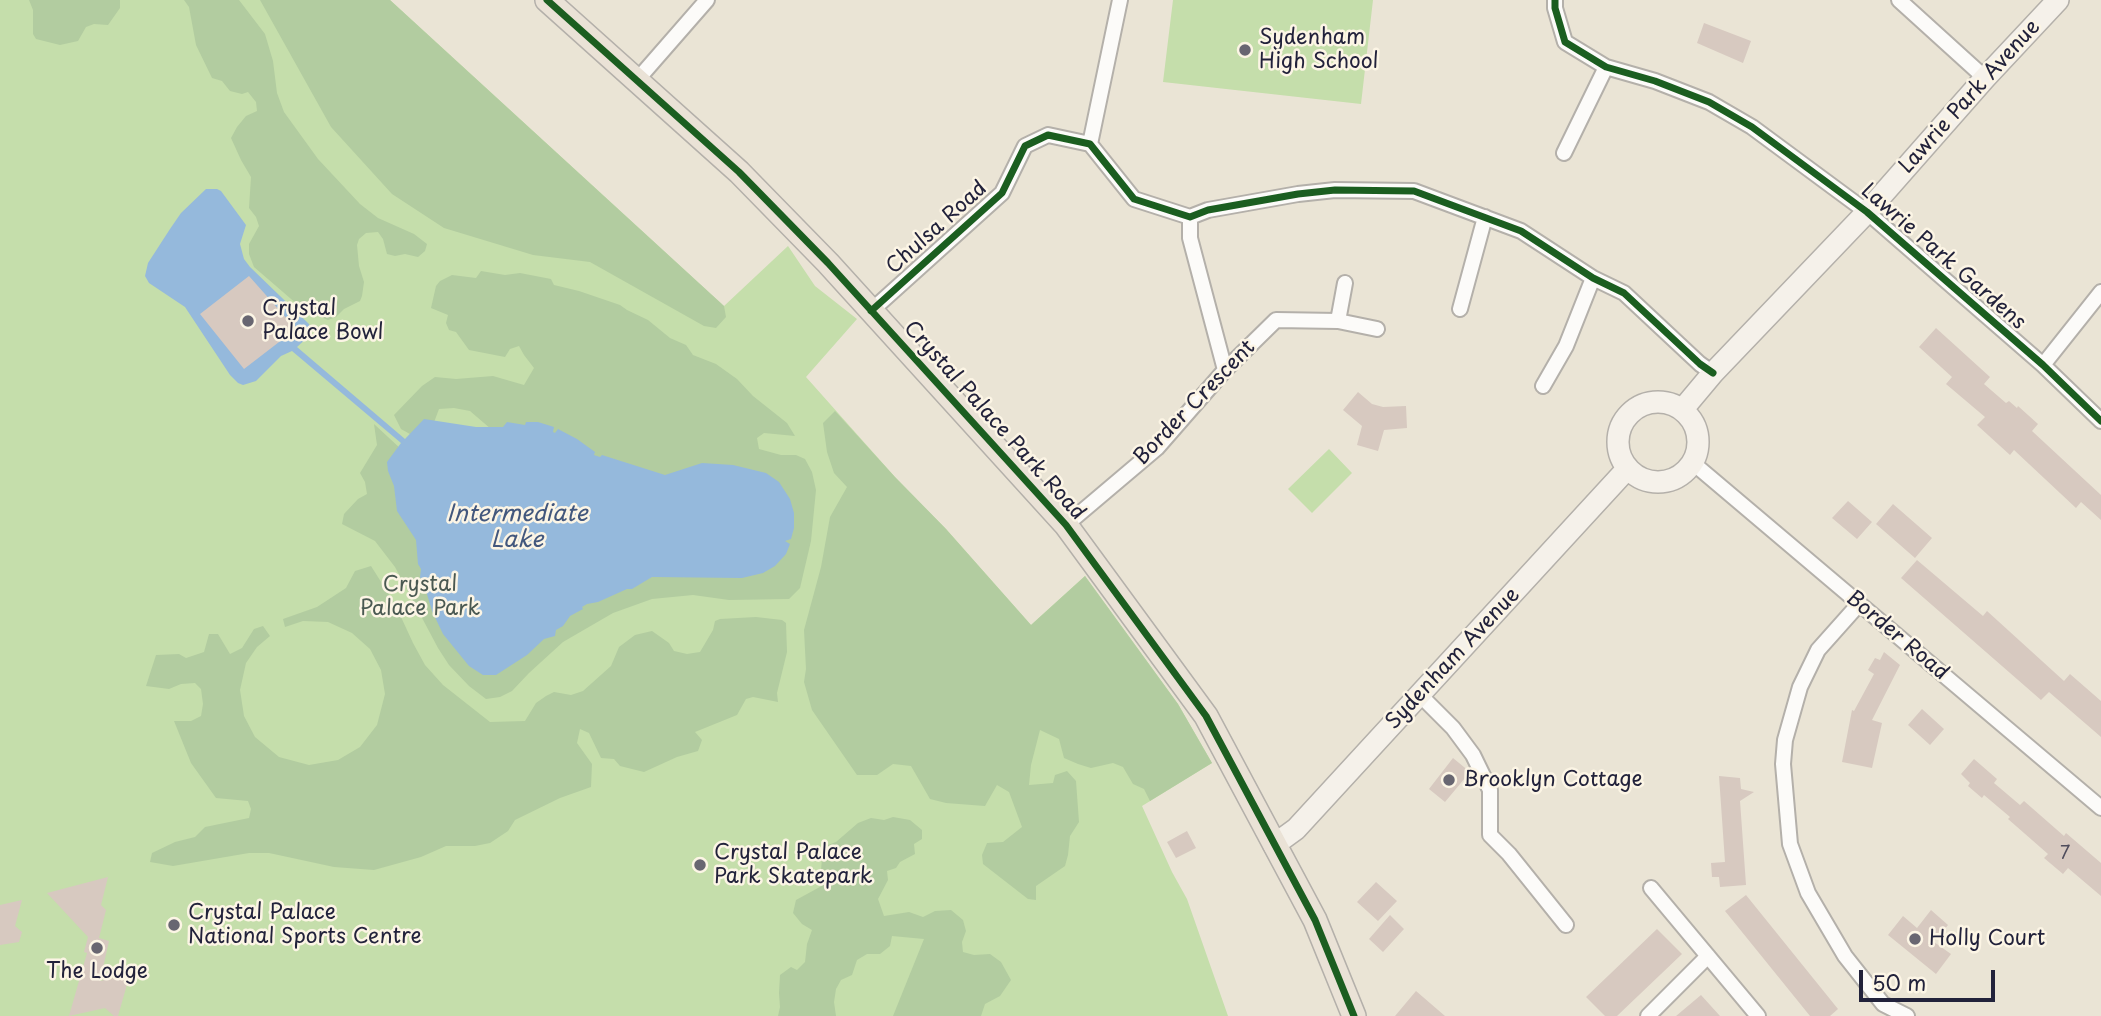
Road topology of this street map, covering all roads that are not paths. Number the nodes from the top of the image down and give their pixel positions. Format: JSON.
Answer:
{"nodes":[{"id":1,"x":547,"y":0,"type":"edge"},
{"id":2,"x":707,"y":0,"type":"edge"},
{"id":3,"x":1120,"y":0,"type":"edge"},
{"id":4,"x":1555,"y":0,"type":"edge"},
{"id":5,"x":1899,"y":0,"type":"edge"},
{"id":6,"x":2058,"y":0,"type":"edge"},
{"id":7,"x":1606,"y":67,"type":"junction"},
{"id":8,"x":1985,"y":78,"type":"junction"},
{"id":9,"x":638,"y":79,"type":"junction"},
{"id":10,"x":1090,"y":144,"type":"junction"},
{"id":11,"x":1564,"y":153,"type":"dead end"},
{"id":12,"x":1867,"y":212,"type":"junction"},
{"id":13,"x":1190,"y":217,"type":"junction"},
{"id":14,"x":1485,"y":217,"type":"junction"},
{"id":15,"x":1593,"y":278,"type":"junction"},
{"id":16,"x":1345,"y":283,"type":"dead end"},
{"id":17,"x":2101,"y":292,"type":"edge"},
{"id":18,"x":1460,"y":309,"type":"dead end"},
{"id":19,"x":872,"y":311,"type":"junction"},
{"id":20,"x":1338,"y":321,"type":"junction"},
{"id":21,"x":1377,"y":329,"type":"dead end"},
{"id":22,"x":2043,"y":365,"type":"junction"},
{"id":23,"x":1225,"y":370,"type":"junction"},
{"id":24,"x":1713,"y":373,"type":"junction"},
{"id":25,"x":1544,"y":386,"type":"dead end"},
{"id":26,"x":1682,"y":410,"type":"junction"},
{"id":27,"x":2101,"y":421,"type":"edge"},
{"id":28,"x":1693,"y":463,"type":"junction"},
{"id":29,"x":1627,"y":469,"type":"junction"},
{"id":30,"x":1066,"y":525,"type":"junction"},
{"id":31,"x":1859,"y":604,"type":"junction"},
{"id":32,"x":1420,"y":695,"type":"junction"},
{"id":33,"x":2101,"y":808,"type":"edge"},
{"id":34,"x":1274,"y":845,"type":"junction"},
{"id":35,"x":1651,"y":888,"type":"dead end"},
{"id":36,"x":1566,"y":925,"type":"dead end"},
{"id":37,"x":1708,"y":956,"type":"junction"},
{"id":38,"x":1881,"y":1010,"type":"edge"},
{"id":39,"x":1354,"y":1016,"type":"edge"},
{"id":40,"x":1648,"y":1016,"type":"edge"},
{"id":41,"x":1758,"y":1016,"type":"edge"},
{"id":42,"x":1907,"y":1016,"type":"edge"}],
"edges":[{"from":1,"to":9,"type":"main road","name":"Crystal Palace Park Road"},
{"from":2,"to":9,"type":"street"},
{"from":3,"to":10,"type":"street"},
{"from":4,"to":7,"type":"street","name":"Lawrie Park Gardens"},
{"from":5,"to":8,"type":"street"},
{"from":6,"to":8,"type":"street","name":"Lawrie Park Avenue"},
{"from":7,"to":11,"type":"street"},
{"from":7,"to":12,"type":"street","name":"Lawrie Park Gardens"},
{"from":8,"to":12,"type":"street","name":"Lawrie Park Avenue"},
{"from":9,"to":19,"type":"main road","name":"Crystal Palace Park Road"},
{"from":10,"to":13,"type":"street"},
{"from":10,"to":19,"type":"street","name":"Chulsa Road"},
{"from":12,"to":22,"type":"street","name":"Lawrie Park Gardens"},
{"from":12,"to":24,"type":"street","name":"Lawrie Park Avenue"},
{"from":13,"to":14,"type":"street"},
{"from":13,"to":23,"type":"street"},
{"from":14,"to":15,"type":"street"},
{"from":14,"to":18,"type":"street"},
{"from":15,"to":24,"type":"street"},
{"from":15,"to":25,"type":"street"},
{"from":16,"to":20,"type":"street"},
{"from":17,"to":22,"type":"street"},
{"from":19,"to":30,"type":"main road","name":"Crystal Palace Park Road"},
{"from":20,"to":21,"type":"street","name":"Border Crescent"},
{"from":20,"to":23,"type":"street","name":"Border Crescent"},
{"from":22,"to":27,"type":"street","name":"Lawrie Park Gardens"},
{"from":23,"to":30,"type":"street","name":"Border Crescent"},
{"from":24,"to":26,"type":"street","name":"Lawrie Park Avenue"},
{"from":26,"to":28,"type":"street"},
{"from":26,"to":29,"type":"street"},
{"from":28,"to":29,"type":"street"},
{"from":28,"to":31,"type":"street","name":"Border Road"},
{"from":29,"to":32,"type":"street","name":"Sydenham Avenue"},
{"from":30,"to":34,"type":"main road","name":"Crystal Palace Park Road"},
{"from":31,"to":33,"type":"street","name":"Border Road"},
{"from":31,"to":38,"type":"street"},
{"from":32,"to":34,"type":"street","name":"Sydenham Avenue"},
{"from":32,"to":36,"type":"street"},
{"from":34,"to":39,"type":"main road","name":"Crystal Palace Park Road"},
{"from":35,"to":37,"type":"street"},
{"from":37,"to":40,"type":"street"},
{"from":37,"to":41,"type":"street"},
{"from":38,"to":42,"type":"street"}]}
